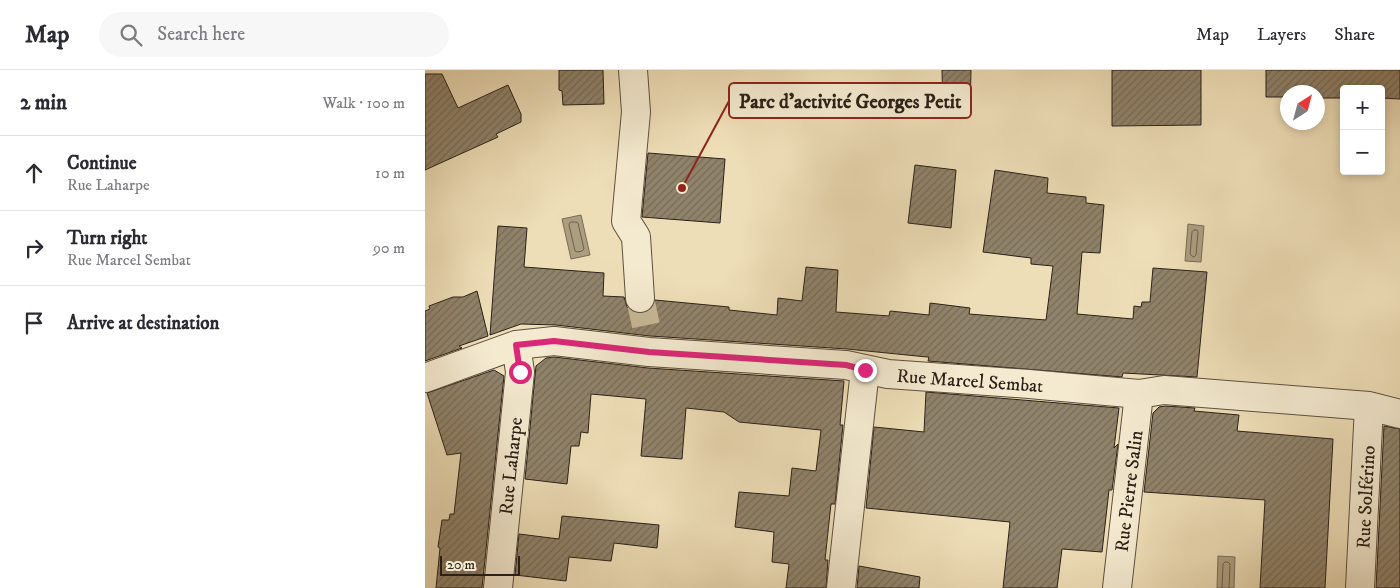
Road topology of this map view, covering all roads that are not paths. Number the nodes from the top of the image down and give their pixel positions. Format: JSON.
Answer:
{"nodes":[{"id":1,"x":633,"y":70,"type":"edge"},
{"id":2,"x":640,"y":298,"type":"tunnel mouth"},
{"id":3,"x":516,"y":345,"type":"junction"},
{"id":4,"x":865,"y":370,"type":"junction"},
{"id":5,"x":425,"y":378,"type":"edge"},
{"id":6,"x":1139,"y":394,"type":"junction"},
{"id":7,"x":1369,"y":406,"type":"junction"},
{"id":8,"x":1400,"y":414,"type":"edge"},
{"id":9,"x":498,"y":588,"type":"edge"},
{"id":10,"x":841,"y":588,"type":"edge"},
{"id":11,"x":1117,"y":588,"type":"edge"},
{"id":12,"x":1360,"y":588,"type":"edge"}],
"edges":[{"from":1,"to":2,"type":"street"},
{"from":3,"to":4,"type":"street","name":"Rue Marcel Sembat"},
{"from":3,"to":5,"type":"street","name":"Rue Marcel Sembat"},
{"from":3,"to":9,"type":"street","name":"Rue Laharpe"},
{"from":4,"to":6,"type":"street","name":"Rue Marcel Sembat"},
{"from":4,"to":10,"type":"street"},
{"from":6,"to":7,"type":"street","name":"Rue Marcel Sembat"},
{"from":6,"to":11,"type":"street","name":"Rue Pierre Salin"},
{"from":7,"to":8,"type":"street","name":"Rue Marcel Sembat"},
{"from":7,"to":12,"type":"street","name":"Rue Solférino"}]}
